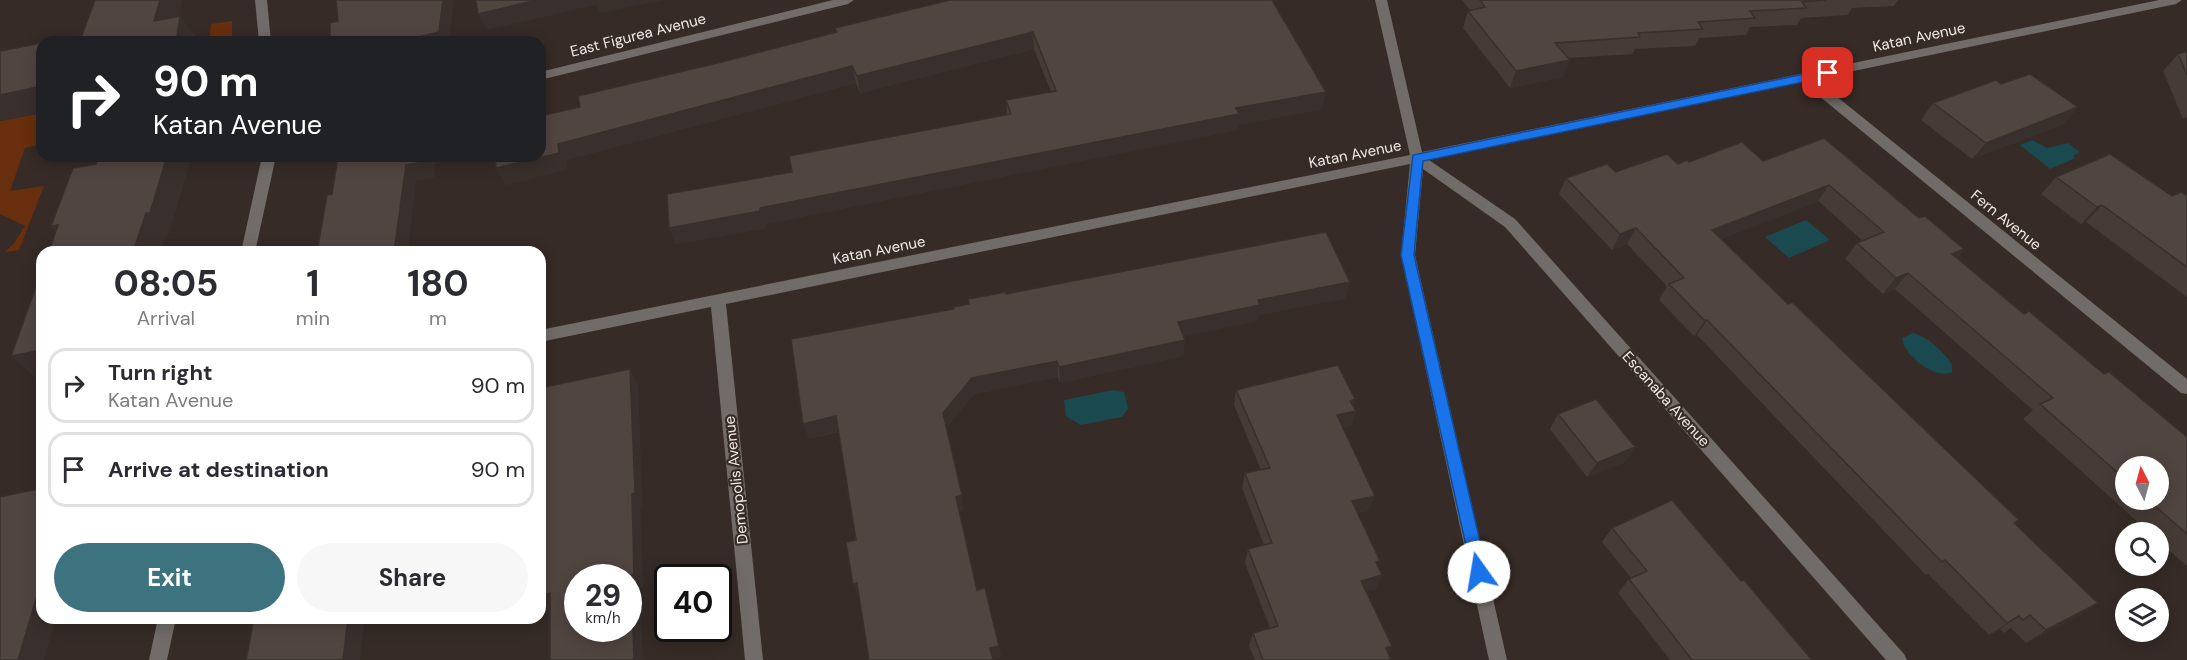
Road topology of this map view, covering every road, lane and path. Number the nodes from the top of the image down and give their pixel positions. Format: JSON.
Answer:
{"nodes":[{"id":1,"x":261,"y":0,"type":"edge"},
{"id":2,"x":848,"y":0,"type":"edge"},
{"id":3,"x":1381,"y":0,"type":"edge"},
{"id":4,"x":2176,"y":0,"type":"edge"},
{"id":5,"x":264,"y":36,"type":"edge"},
{"id":6,"x":546,"y":75,"type":"edge"},
{"id":7,"x":1805,"y":78,"type":"junction"},
{"id":8,"x":1417,"y":158,"type":"junction"},
{"id":9,"x":267,"y":162,"type":"edge"},
{"id":10,"x":249,"y":246,"type":"edge"},
{"id":11,"x":718,"y":300,"type":"junction"},
{"id":12,"x":546,"y":335,"type":"edge"},
{"id":13,"x":2187,"y":388,"type":"edge"},
{"id":14,"x":166,"y":624,"type":"edge"},
{"id":15,"x":158,"y":660,"type":"edge"},
{"id":16,"x":754,"y":660,"type":"edge"},
{"id":17,"x":1498,"y":660,"type":"edge"},
{"id":18,"x":1898,"y":660,"type":"edge"}],
"edges":[{"from":1,"to":5,"type":"street"},
{"from":2,"to":6,"type":"street","name":"East Figurea Avenue"},
{"from":3,"to":8,"type":"street"},
{"from":4,"to":7,"type":"street","name":"Katan Avenue"},
{"from":7,"to":8,"type":"street","name":"Katan Avenue"},
{"from":7,"to":13,"type":"street","name":"Fern Avenue"},
{"from":8,"to":11,"type":"street","name":"Katan Avenue"},
{"from":8,"to":17,"type":"street"},
{"from":8,"to":18,"type":"street","name":"Escanaba Avenue"},
{"from":9,"to":10,"type":"street"},
{"from":11,"to":12,"type":"street","name":"Katan Avenue"},
{"from":11,"to":16,"type":"street","name":"Demopolis Avenue"},
{"from":14,"to":15,"type":"street"}]}
